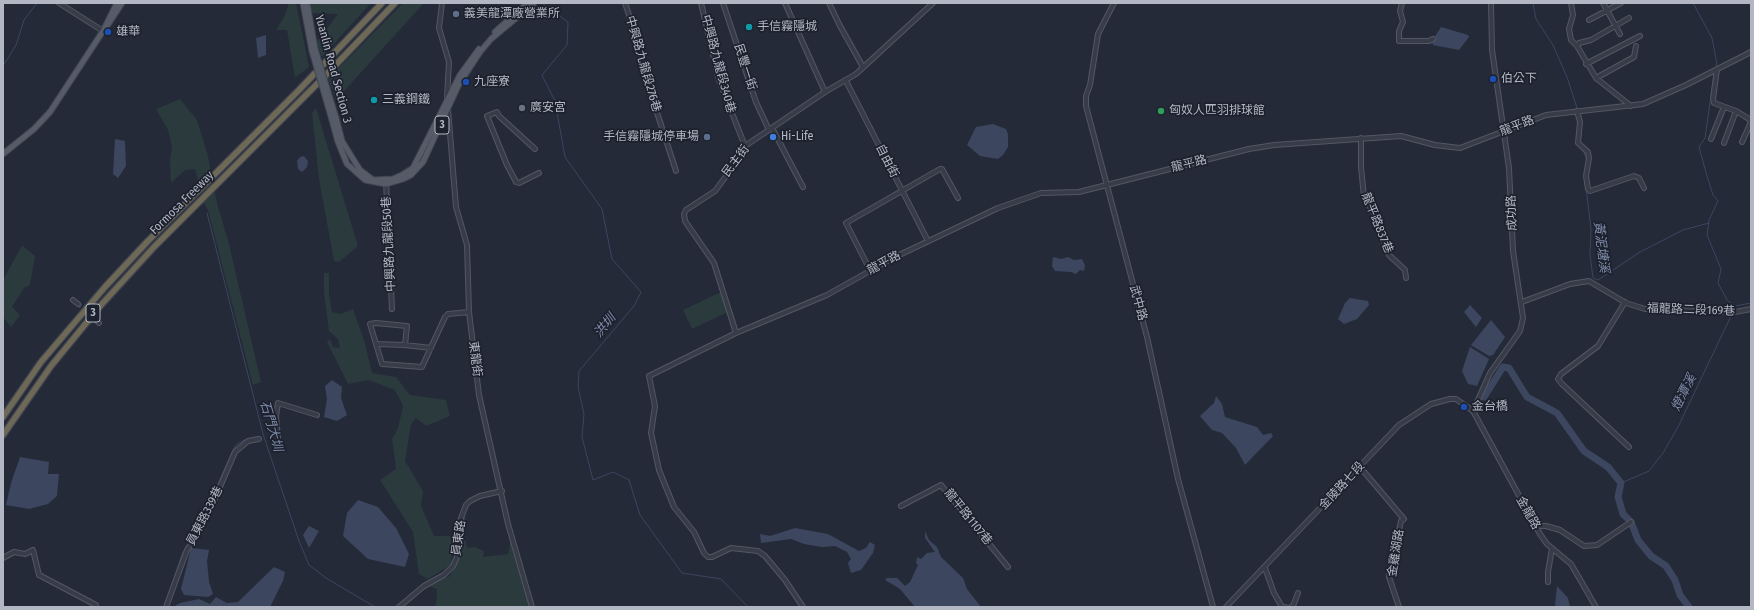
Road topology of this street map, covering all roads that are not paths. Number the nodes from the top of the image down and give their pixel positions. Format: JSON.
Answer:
{"nodes":[{"id":1,"x":59,"y":3,"type":"edge"},
{"id":2,"x":117,"y":3,"type":"edge"},
{"id":3,"x":122,"y":3,"type":"edge"},
{"id":4,"x":303,"y":3,"type":"edge"},
{"id":5,"x":307,"y":3,"type":"edge"},
{"id":6,"x":382,"y":3,"type":"edge"},
{"id":7,"x":395,"y":3,"type":"edge"},
{"id":8,"x":442,"y":3,"type":"edge"},
{"id":9,"x":528,"y":3,"type":"edge"},
{"id":10,"x":534,"y":3,"type":"edge"},
{"id":11,"x":625,"y":3,"type":"edge"},
{"id":12,"x":701,"y":3,"type":"edge"},
{"id":13,"x":723,"y":3,"type":"edge"},
{"id":14,"x":785,"y":3,"type":"edge"},
{"id":15,"x":829,"y":3,"type":"edge"},
{"id":16,"x":933,"y":3,"type":"edge"},
{"id":17,"x":1114,"y":3,"type":"edge"},
{"id":18,"x":1402,"y":3,"type":"edge"},
{"id":19,"x":1491,"y":3,"type":"edge"},
{"id":20,"x":1571,"y":3,"type":"edge"},
{"id":21,"x":1603,"y":3,"type":"edge"},
{"id":22,"x":1621,"y":3,"type":"edge"},
{"id":23,"x":1608,"y":10,"type":"junction"},
{"id":24,"x":1630,"y":18,"type":"dead end"},
{"id":25,"x":1589,"y":20,"type":"dead end"},
{"id":26,"x":1616,"y":26,"type":"junction"},
{"id":27,"x":103,"y":31,"type":"junction"},
{"id":28,"x":1620,"y":34,"type":"dead end"},
{"id":29,"x":1640,"y":36,"type":"dead end"},
{"id":30,"x":1432,"y":39,"type":"dead end"},
{"id":31,"x":1576,"y":46,"type":"junction"},
{"id":32,"x":1636,"y":46,"type":"dead end"},
{"id":33,"x":313,"y":50,"type":"junction"},
{"id":34,"x":1751,"y":52,"type":"edge"},
{"id":35,"x":1586,"y":64,"type":"junction"},
{"id":36,"x":863,"y":68,"type":"junction"},
{"id":37,"x":1717,"y":69,"type":"junction"},
{"id":38,"x":1596,"y":78,"type":"junction"},
{"id":39,"x":846,"y":82,"type":"junction"},
{"id":40,"x":825,"y":92,"type":"junction"},
{"id":41,"x":1631,"y":106,"type":"junction"},
{"id":42,"x":447,"y":107,"type":"junction"},
{"id":43,"x":1724,"y":107,"type":"junction"},
{"id":44,"x":1577,"y":111,"type":"junction"},
{"id":45,"x":1736,"y":111,"type":"junction"},
{"id":46,"x":1751,"y":122,"type":"edge"},
{"id":47,"x":770,"y":129,"type":"junction"},
{"id":48,"x":1503,"y":131,"type":"junction"},
{"id":49,"x":1361,"y":138,"type":"junction"},
{"id":50,"x":1711,"y":139,"type":"dead end"},
{"id":51,"x":1742,"y":142,"type":"dead end"},
{"id":52,"x":1724,"y":143,"type":"dead end"},
{"id":53,"x":745,"y":146,"type":"junction"},
{"id":54,"x":535,"y":149,"type":"dead end"},
{"id":55,"x":3,"y":154,"type":"edge"},
{"id":56,"x":676,"y":171,"type":"dead end"},
{"id":57,"x":539,"y":173,"type":"dead end"},
{"id":58,"x":386,"y":182,"type":"junction"},
{"id":59,"x":1108,"y":185,"type":"junction"},
{"id":60,"x":803,"y":187,"type":"dead end"},
{"id":61,"x":1644,"y":188,"type":"dead end"},
{"id":62,"x":902,"y":189,"type":"junction"},
{"id":63,"x":958,"y":198,"type":"dead end"},
{"id":64,"x":928,"y":241,"type":"junction"},
{"id":65,"x":870,"y":270,"type":"junction"},
{"id":66,"x":1406,"y":278,"type":"dead end"},
{"id":67,"x":73,"y":300,"type":"dead end"},
{"id":68,"x":1522,"y":302,"type":"junction"},
{"id":69,"x":1625,"y":302,"type":"junction"},
{"id":70,"x":78,"y":304,"type":"tunnel mouth"},
{"id":71,"x":392,"y":309,"type":"dead end"},
{"id":72,"x":1751,"y":309,"type":"edge"},
{"id":73,"x":469,"y":312,"type":"junction"},
{"id":74,"x":95,"y":319,"type":"tunnel mouth"},
{"id":75,"x":99,"y":323,"type":"dead end"},
{"id":76,"x":736,"y":333,"type":"junction"},
{"id":77,"x":377,"y":344,"type":"junction"},
{"id":78,"x":405,"y":345,"type":"junction"},
{"id":79,"x":432,"y":348,"type":"junction"},
{"id":80,"x":1473,"y":411,"type":"junction"},
{"id":81,"x":316,"y":415,"type":"dead end"},
{"id":82,"x":3,"y":417,"type":"edge"},
{"id":83,"x":3,"y":435,"type":"edge"},
{"id":84,"x":278,"y":437,"type":"dead end"},
{"id":85,"x":259,"y":439,"type":"dead end"},
{"id":86,"x":1629,"y":447,"type":"dead end"},
{"id":87,"x":1360,"y":467,"type":"junction"},
{"id":88,"x":502,"y":490,"type":"junction"},
{"id":89,"x":901,"y":506,"type":"dead end"},
{"id":90,"x":1631,"y":522,"type":"dead end"},
{"id":91,"x":1535,"y":526,"type":"junction"},
{"id":92,"x":1552,"y":548,"type":"junction"},
{"id":93,"x":3,"y":558,"type":"edge"},
{"id":94,"x":1008,"y":567,"type":"dead end"},
{"id":95,"x":1265,"y":568,"type":"junction"},
{"id":96,"x":1548,"y":582,"type":"dead end"},
{"id":97,"x":1298,"y":593,"type":"dead end"},
{"id":98,"x":96,"y":605,"type":"dead end"},
{"id":99,"x":166,"y":607,"type":"edge"},
{"id":100,"x":399,"y":607,"type":"edge"},
{"id":101,"x":532,"y":607,"type":"edge"},
{"id":102,"x":803,"y":607,"type":"edge"},
{"id":103,"x":1213,"y":607,"type":"edge"},
{"id":104,"x":1226,"y":607,"type":"edge"},
{"id":105,"x":1284,"y":607,"type":"edge"},
{"id":106,"x":1291,"y":607,"type":"edge"},
{"id":107,"x":1399,"y":607,"type":"edge"},
{"id":108,"x":1596,"y":607,"type":"edge"}],
"edges":[{"from":1,"to":27,"type":"street"},
{"from":2,"to":27,"type":"main road"},
{"from":3,"to":27,"type":"main road"},
{"from":4,"to":33,"type":"main road","name":"Yuanlin Road Section 3","number":"3"},
{"from":5,"to":33,"type":"main road","name":"Yuanlin Road Section 3","number":"3"},
{"from":6,"to":82,"type":"highway","name":"Formosa Freeway","number":"3"},
{"from":7,"to":83,"type":"highway","name":"Formosa Freeway","number":"3"},
{"from":8,"to":42,"type":"street","name":"東龍街"},
{"from":9,"to":42,"type":"main road","number":"3"},
{"from":10,"to":42,"type":"main road","number":"3"},
{"from":11,"to":56,"type":"street","name":"中興路九龍段276巷"},
{"from":12,"to":53,"type":"street","name":"中興路九龍段340巷"},
{"from":13,"to":47,"type":"street","name":"民豐一街"},
{"from":14,"to":40,"type":"street"},
{"from":15,"to":36,"type":"street"},
{"from":16,"to":36,"type":"street","name":"民主街"},
{"from":17,"to":59,"type":"street","name":"武中路"},
{"from":18,"to":30,"type":"street"},
{"from":19,"to":48,"type":"street","name":"成功路"},
{"from":20,"to":31,"type":"street"},
{"from":21,"to":23,"type":"street"},
{"from":22,"to":23,"type":"street"},
{"from":23,"to":25,"type":"street"},
{"from":23,"to":26,"type":"street"},
{"from":24,"to":26,"type":"street"},
{"from":26,"to":28,"type":"street"},
{"from":26,"to":31,"type":"street"},
{"from":27,"to":55,"type":"main road"},
{"from":29,"to":35,"type":"street"},
{"from":31,"to":35,"type":"street"},
{"from":32,"to":38,"type":"street"},
{"from":33,"to":58,"type":"main road","name":"Yuanlin Road Section 3","number":"3","bridge":true},
{"from":34,"to":37,"type":"street","name":"龍平路"},
{"from":35,"to":38,"type":"street"},
{"from":36,"to":39,"type":"street","name":"民主街"},
{"from":37,"to":41,"type":"street","name":"龍平路"},
{"from":37,"to":43,"type":"street"},
{"from":38,"to":41,"type":"street"},
{"from":39,"to":40,"type":"street","name":"民主街"},
{"from":39,"to":62,"type":"street","name":"自由街"},
{"from":40,"to":47,"type":"street","name":"民主街"},
{"from":41,"to":44,"type":"street","name":"龍平路"},
{"from":42,"to":58,"type":"main road","number":"3"},
{"from":42,"to":58,"type":"main road","number":"3"},
{"from":42,"to":73,"type":"street","name":"東龍街"},
{"from":43,"to":45,"type":"street"},
{"from":43,"to":50,"type":"street"},
{"from":44,"to":48,"type":"street","name":"龍平路"},
{"from":44,"to":61,"type":"street"},
{"from":45,"to":46,"type":"street"},
{"from":45,"to":52,"type":"street"},
{"from":46,"to":51,"type":"street"},
{"from":47,"to":53,"type":"street","name":"民主街"},
{"from":47,"to":60,"type":"street","name":"民豐一街"},
{"from":48,"to":49,"type":"street","name":"龍平路"},
{"from":48,"to":68,"type":"street","name":"成功路"},
{"from":49,"to":59,"type":"street","name":"龍平路"},
{"from":49,"to":66,"type":"street","name":"龍平路837巷"},
{"from":53,"to":76,"type":"street","name":"民主街"},
{"from":54,"to":57,"type":"street"},
{"from":58,"to":71,"type":"street","name":"中興路九龍段50巷"},
{"from":59,"to":64,"type":"street","name":"龍平路"},
{"from":59,"to":103,"type":"street","name":"武中路"},
{"from":62,"to":63,"type":"street"},
{"from":62,"to":64,"type":"street","name":"自由街"},
{"from":62,"to":65,"type":"street"},
{"from":64,"to":65,"type":"street","name":"龍平路"},
{"from":65,"to":76,"type":"street","name":"龍平路"},
{"from":67,"to":70,"type":"street"},
{"from":68,"to":69,"type":"street","name":"福龍路二段169巷"},
{"from":68,"to":80,"type":"street","name":"成功路"},
{"from":69,"to":72,"type":"street","name":"福龍路二段169巷"},
{"from":69,"to":86,"type":"street"},
{"from":73,"to":79,"type":"street"},
{"from":73,"to":88,"type":"street","name":"東龍街"},
{"from":74,"to":75,"type":"street"},
{"from":76,"to":102,"type":"street","name":"龍平路"},
{"from":77,"to":78,"type":"street"},
{"from":77,"to":78,"type":"street"},
{"from":77,"to":79,"type":"street"},
{"from":78,"to":79,"type":"street"},
{"from":80,"to":87,"type":"street","name":"金陵路七段"},
{"from":80,"to":91,"type":"street","name":"金龍路"},
{"from":81,"to":84,"type":"street"},
{"from":85,"to":99,"type":"street","name":"員東路339巷"},
{"from":87,"to":95,"type":"street","name":"金陵路七段"},
{"from":87,"to":107,"type":"street","name":"金雞湖路"},
{"from":88,"to":100,"type":"street","name":"員東路"},
{"from":88,"to":101,"type":"street","name":"東龍街"},
{"from":89,"to":94,"type":"street","name":"龍平路1107巷"},
{"from":90,"to":91,"type":"street"},
{"from":91,"to":92,"type":"street","name":"金龍路"},
{"from":92,"to":96,"type":"street"},
{"from":92,"to":108,"type":"street","name":"金龍路"},
{"from":93,"to":98,"type":"street"},
{"from":95,"to":104,"type":"street","name":"金陵路七段"},
{"from":95,"to":105,"type":"street"},
{"from":97,"to":106,"type":"street"}]}
